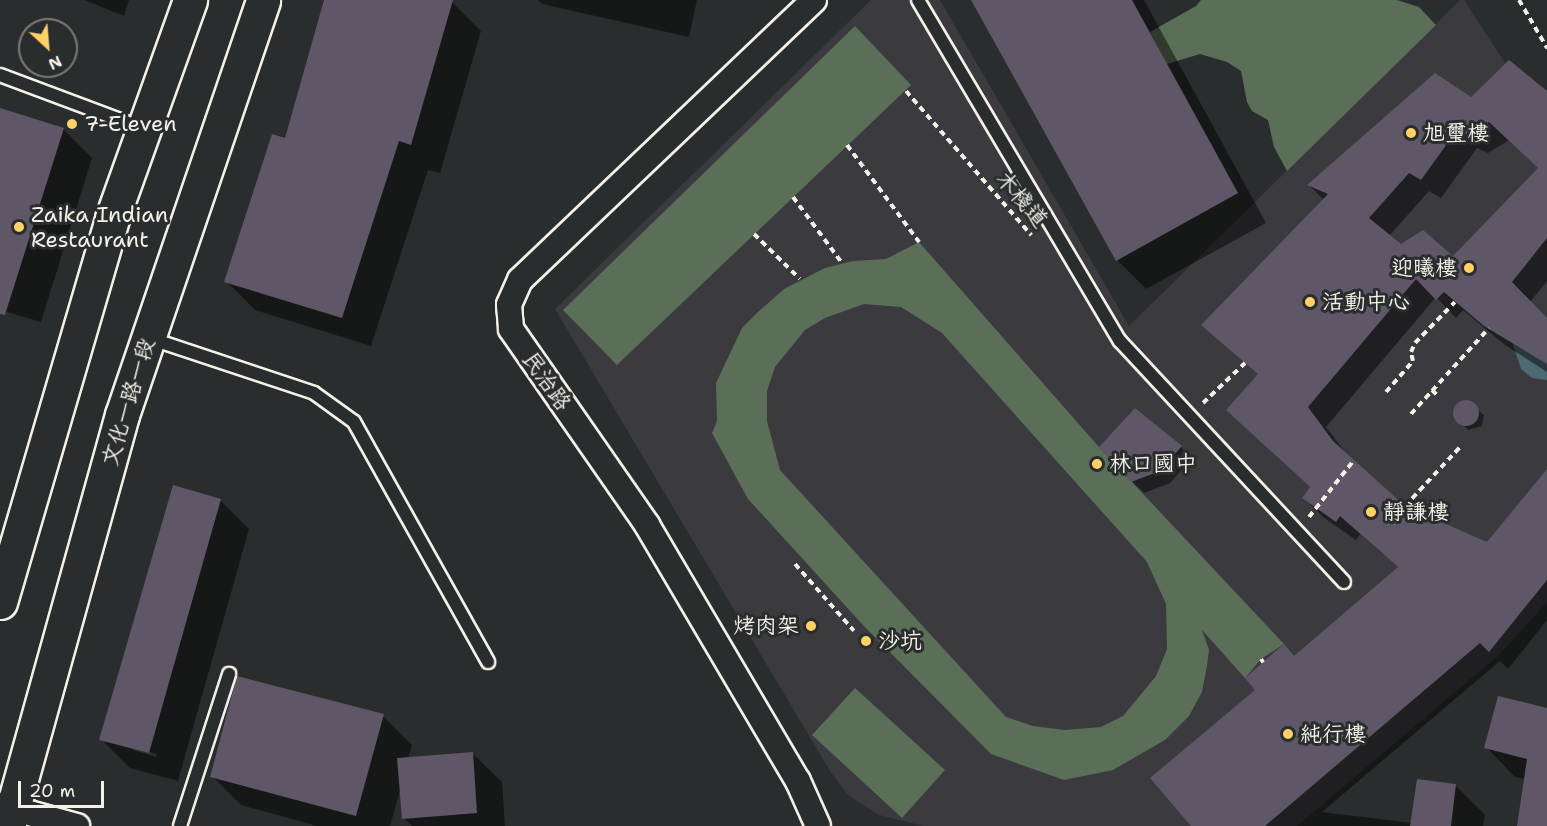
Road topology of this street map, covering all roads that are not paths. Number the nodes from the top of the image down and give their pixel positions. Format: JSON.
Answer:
{"nodes":[{"id":1,"x":190,"y":0,"type":"edge"},
{"id":2,"x":263,"y":0,"type":"edge"},
{"id":3,"x":814,"y":0,"type":"edge"},
{"id":4,"x":918,"y":0,"type":"edge"},
{"id":5,"x":0,"y":75,"type":"edge"},
{"id":6,"x":142,"y":128,"type":"junction"},
{"id":7,"x":148,"y":338,"type":"junction"},
{"id":8,"x":1344,"y":582,"type":"dead end"},
{"id":9,"x":0,"y":602,"type":"edge"},
{"id":10,"x":488,"y":662,"type":"dead end"},
{"id":11,"x":229,"y":674,"type":"dead end"},
{"id":12,"x":6,"y":814,"type":"edge"},
{"id":13,"x":77,"y":826,"type":"edge"},
{"id":14,"x":180,"y":826,"type":"edge"},
{"id":15,"x":818,"y":826,"type":"edge"}],
"edges":[{"from":1,"to":6,"type":"main road"},
{"from":2,"to":7,"type":"main road","name":"文化一路一段"},
{"from":3,"to":15,"type":"street","name":"民治路"},
{"from":4,"to":8,"type":"lane"},
{"from":5,"to":6,"type":"lane"},
{"from":6,"to":9,"type":"main road"},
{"from":7,"to":10,"type":"lane"},
{"from":7,"to":12,"type":"main road","name":"文化一路一段"},
{"from":11,"to":14,"type":"lane"},
{"from":12,"to":13,"type":"street"}]}
